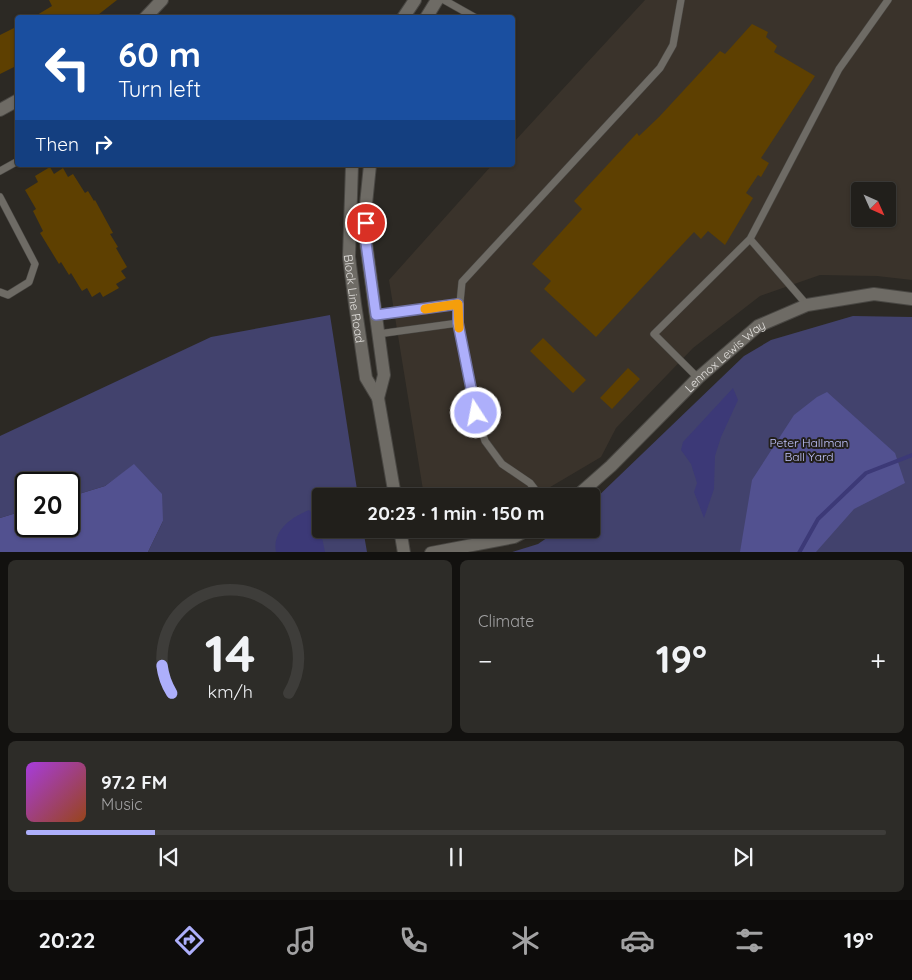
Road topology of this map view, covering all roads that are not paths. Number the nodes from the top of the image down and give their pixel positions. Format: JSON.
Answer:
{"nodes":[{"id":1,"x":162,"y":0,"type":"edge"},
{"id":2,"x":415,"y":0,"type":"edge"},
{"id":3,"x":437,"y":0,"type":"edge"},
{"id":4,"x":444,"y":0,"type":"edge"},
{"id":5,"x":681,"y":0,"type":"edge"},
{"id":6,"x":888,"y":0,"type":"edge"},
{"id":7,"x":148,"y":15,"type":"edge"},
{"id":8,"x":405,"y":15,"type":"edge"},
{"id":9,"x":428,"y":15,"type":"edge"},
{"id":10,"x":471,"y":15,"type":"edge"},
{"id":11,"x":15,"y":102,"type":"edge"},
{"id":12,"x":0,"y":110,"type":"edge"},
{"id":13,"x":15,"y":163,"type":"edge"},
{"id":14,"x":352,"y":167,"type":"edge"},
{"id":15,"x":370,"y":167,"type":"edge"},
{"id":16,"x":0,"y":171,"type":"edge"},
{"id":17,"x":0,"y":197,"type":"edge"},
{"id":18,"x":750,"y":239,"type":"junction"},
{"id":19,"x":0,"y":292,"type":"edge"},
{"id":20,"x":912,"y":299,"type":"edge"},
{"id":21,"x":458,"y":304,"type":"junction"},
{"id":22,"x":807,"y":305,"type":"junction"},
{"id":23,"x":376,"y":315,"type":"junction"},
{"id":24,"x":458,"y":323,"type":"junction"},
{"id":25,"x":378,"y":334,"type":"junction"},
{"id":26,"x":698,"y":378,"type":"junction"},
{"id":27,"x":378,"y":398,"type":"junction"},
{"id":28,"x":394,"y":488,"type":"edge"},
{"id":29,"x":534,"y":488,"type":"edge"},
{"id":30,"x":586,"y":488,"type":"edge"},
{"id":31,"x":402,"y":538,"type":"edge"},
{"id":32,"x":508,"y":538,"type":"edge"},
{"id":33,"x":404,"y":552,"type":"edge"},
{"id":34,"x":430,"y":552,"type":"edge"}],
"edges":[{"from":1,"to":7,"type":"street"},
{"from":2,"to":8,"type":"street"},
{"from":3,"to":9,"type":"street"},
{"from":4,"to":10,"type":"lane"},
{"from":5,"to":21,"type":"lane"},
{"from":6,"to":18,"type":"lane"},
{"from":11,"to":12,"type":"street"},
{"from":13,"to":16,"type":"lane"},
{"from":14,"to":27,"type":"street","name":"Block Line Road"},
{"from":15,"to":23,"type":"street","name":"Block Line Road"},
{"from":17,"to":19,"type":"lane"},
{"from":18,"to":22,"type":"lane"},
{"from":18,"to":26,"type":"lane"},
{"from":20,"to":22,"type":"street","name":"Lennox Lewis Way"},
{"from":21,"to":23,"type":"lane"},
{"from":21,"to":24,"type":"lane"},
{"from":22,"to":26,"type":"street","name":"Lennox Lewis Way"},
{"from":23,"to":25,"type":"street","name":"Block Line Road"},
{"from":24,"to":25,"type":"lane"},
{"from":24,"to":29,"type":"lane"},
{"from":25,"to":27,"type":"street","name":"Block Line Road"},
{"from":26,"to":30,"type":"street","name":"Lennox Lewis Way"},
{"from":27,"to":28,"type":"street","name":"Block Line Road"},
{"from":31,"to":33,"type":"street"},
{"from":32,"to":34,"type":"street"}]}
